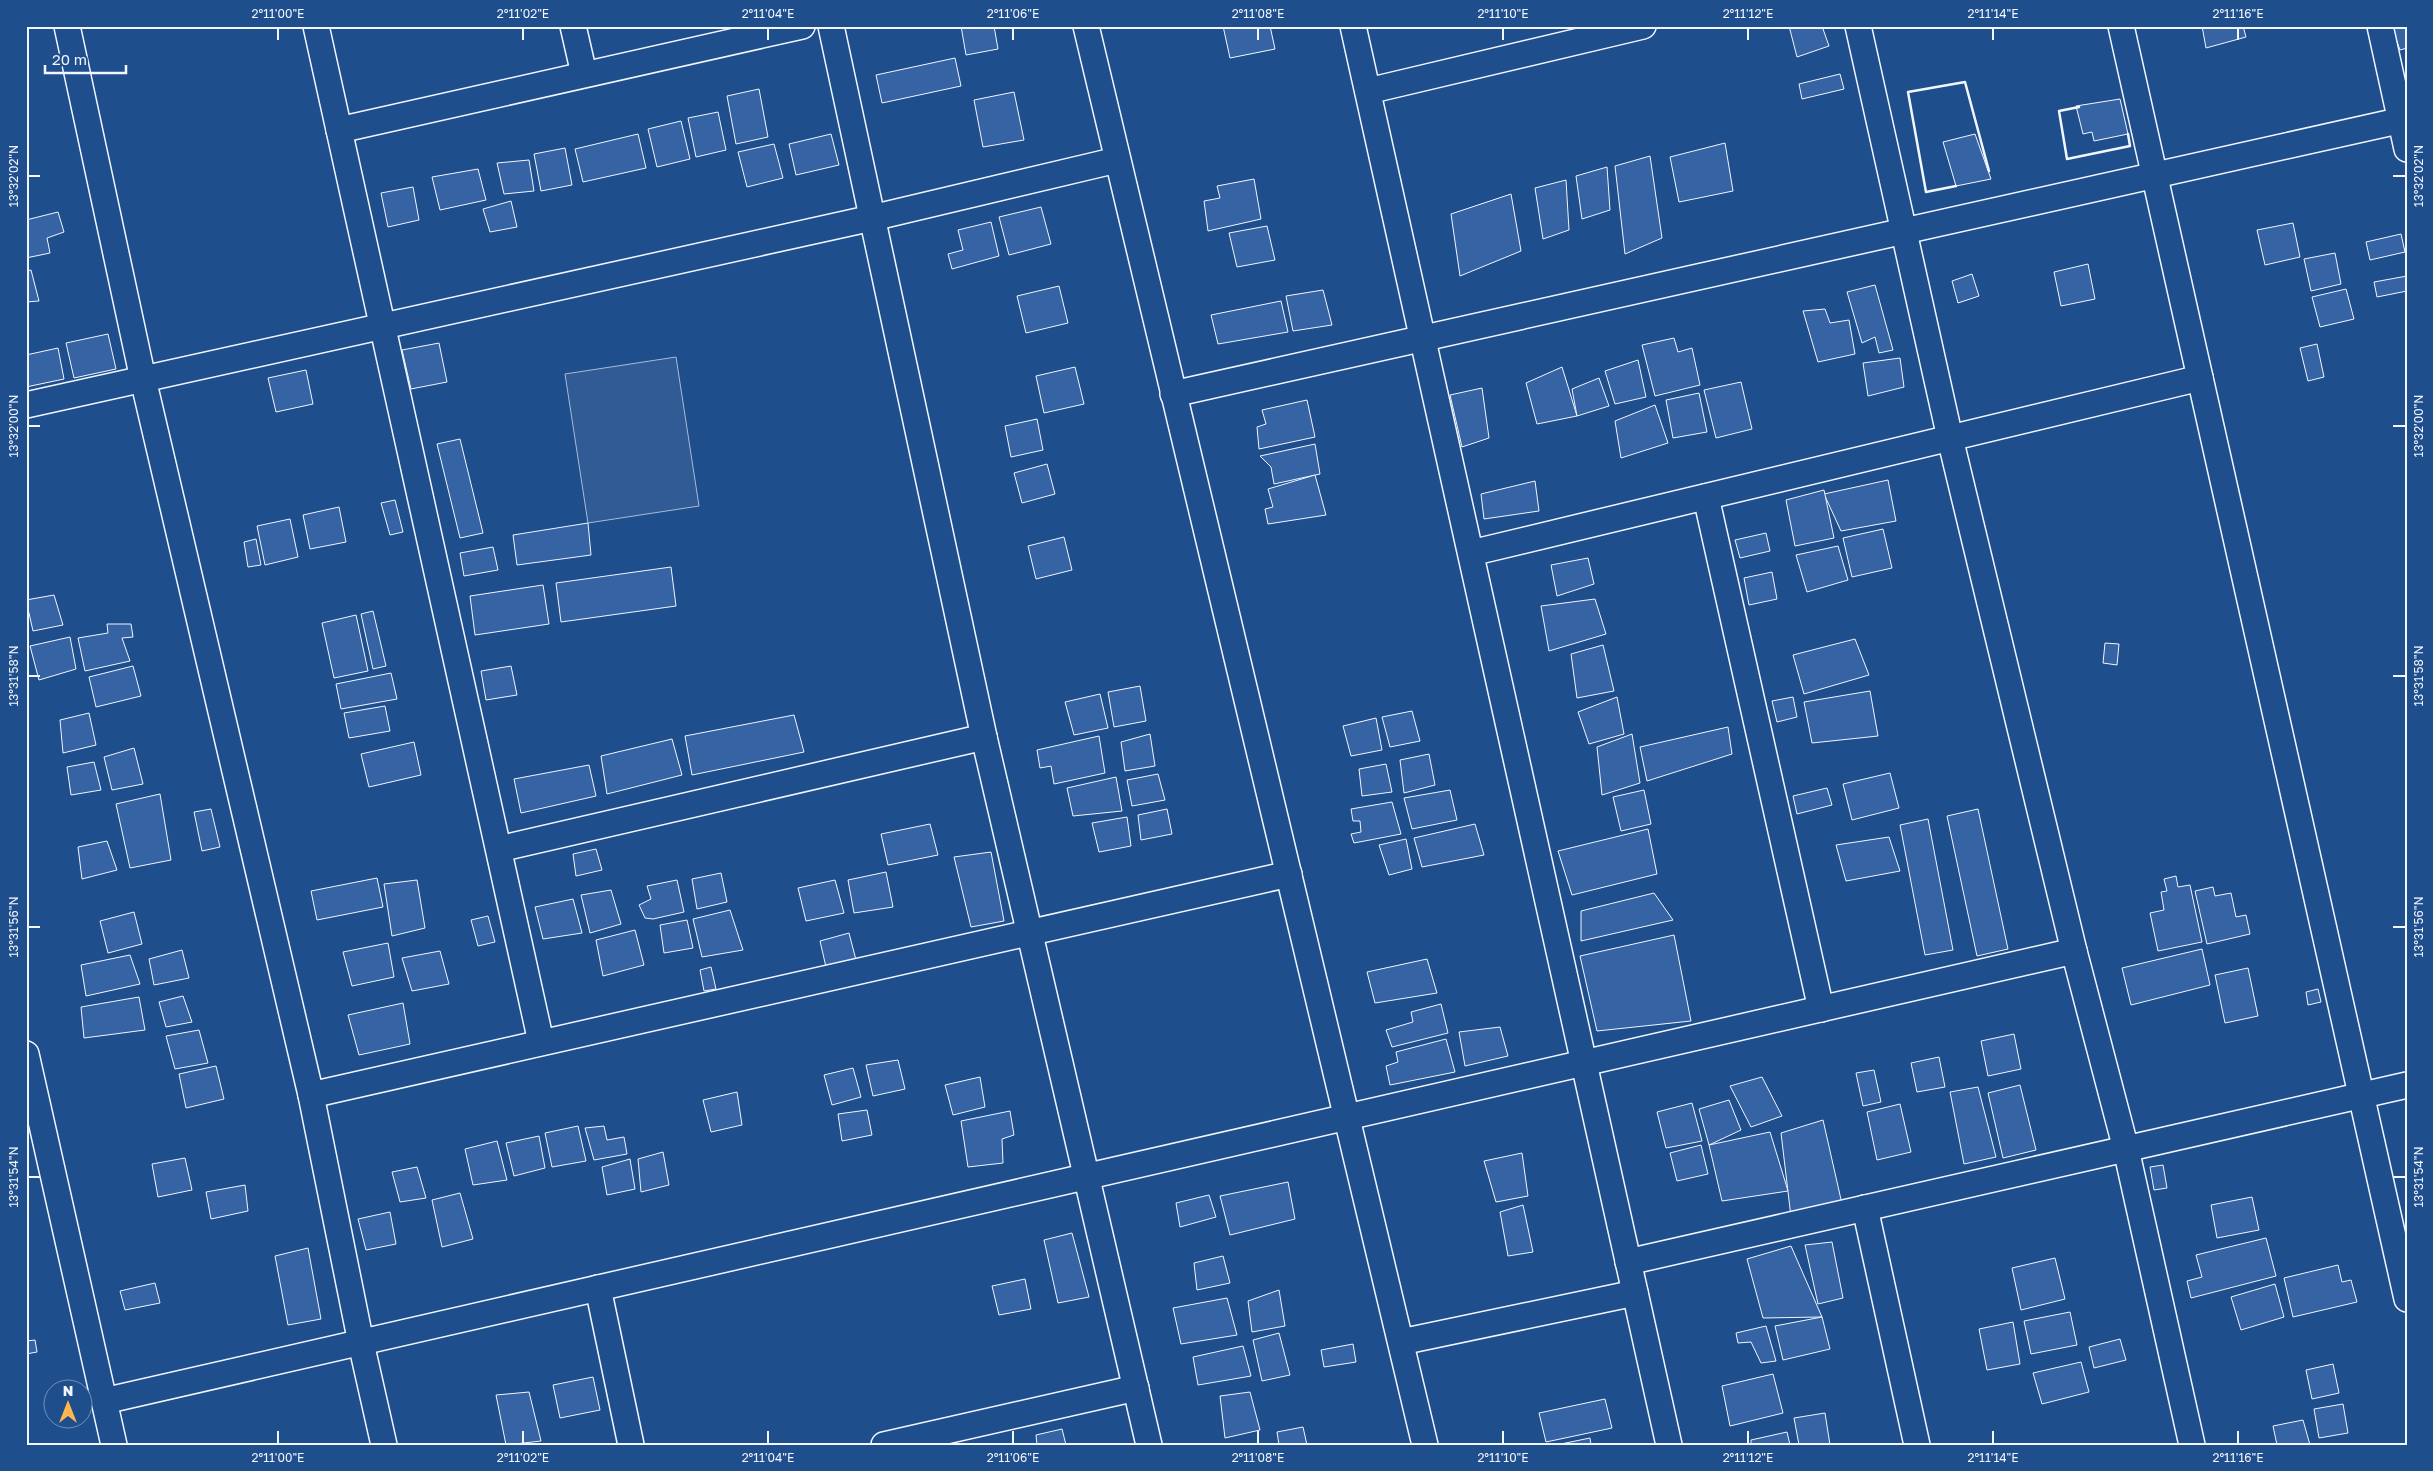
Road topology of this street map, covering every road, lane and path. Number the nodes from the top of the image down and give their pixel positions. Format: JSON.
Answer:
{"nodes":[{"id":1,"x":67,"y":26,"type":"edge"},
{"id":2,"x":316,"y":26,"type":"edge"},
{"id":3,"x":573,"y":26,"type":"edge"},
{"id":4,"x":802,"y":26,"type":"edge"},
{"id":5,"x":831,"y":26,"type":"edge"},
{"id":6,"x":1086,"y":26,"type":"edge"},
{"id":7,"x":1354,"y":26,"type":"edge"},
{"id":8,"x":1644,"y":26,"type":"edge"},
{"id":9,"x":1858,"y":26,"type":"edge"},
{"id":10,"x":2121,"y":26,"type":"edge"},
{"id":11,"x":2380,"y":26,"type":"edge"},
{"id":12,"x":584,"y":74,"type":"junction"},
{"id":13,"x":1368,"y":92,"type":"junction"},
{"id":14,"x":2404,"y":120,"type":"edge"},
{"id":15,"x":340,"y":130,"type":"junction"},
{"id":16,"x":2407,"y":150,"type":"edge"},
{"id":17,"x":1117,"y":160,"type":"junction"},
{"id":18,"x":2154,"y":175,"type":"junction"},
{"id":19,"x":872,"y":218,"type":"junction"},
{"id":20,"x":1904,"y":231,"type":"junction"},
{"id":21,"x":383,"y":325,"type":"junction"},
{"id":22,"x":1423,"y":338,"type":"junction"},
{"id":23,"x":2200,"y":378,"type":"junction"},
{"id":24,"x":143,"y":379,"type":"junction"},
{"id":25,"x":1173,"y":394,"type":"junction"},
{"id":26,"x":26,"y":405,"type":"edge"},
{"id":27,"x":1950,"y":438,"type":"junction"},
{"id":28,"x":1706,"y":496,"type":"junction"},
{"id":29,"x":1471,"y":553,"type":"junction"},
{"id":30,"x":984,"y":737,"type":"junction"},
{"id":31,"x":499,"y":849,"type":"junction"},
{"id":32,"x":1289,"y":874,"type":"junction"},
{"id":33,"x":1028,"y":931,"type":"junction"},
{"id":34,"x":2074,"y":951,"type":"junction"},
{"id":35,"x":1821,"y":1009,"type":"junction"},
{"id":36,"x":541,"y":1042,"type":"junction"},
{"id":37,"x":26,"y":1054,"type":"edge"},
{"id":38,"x":1584,"y":1063,"type":"junction"},
{"id":39,"x":2407,"y":1085,"type":"edge"},
{"id":40,"x":311,"y":1095,"type":"junction"},
{"id":41,"x":2361,"y":1096,"type":"junction"},
{"id":42,"x":33,"y":1114,"type":"edge"},
{"id":43,"x":1348,"y":1117,"type":"junction"},
{"id":44,"x":2126,"y":1149,"type":"junction"},
{"id":45,"x":1087,"y":1176,"type":"junction"},
{"id":46,"x":1865,"y":1208,"type":"junction"},
{"id":47,"x":1628,"y":1262,"type":"junction"},
{"id":48,"x":598,"y":1288,"type":"junction"},
{"id":49,"x":1635,"y":1293,"type":"junction"},
{"id":50,"x":2407,"y":1299,"type":"edge"},
{"id":51,"x":1401,"y":1342,"type":"junction"},
{"id":52,"x":361,"y":1343,"type":"junction"},
{"id":53,"x":1136,"y":1388,"type":"junction"},
{"id":54,"x":104,"y":1401,"type":"junction"},
{"id":55,"x":114,"y":1445,"type":"edge"},
{"id":56,"x":384,"y":1445,"type":"edge"},
{"id":57,"x":631,"y":1445,"type":"edge"},
{"id":58,"x":884,"y":1445,"type":"edge"},
{"id":59,"x":1149,"y":1445,"type":"edge"},
{"id":60,"x":1425,"y":1445,"type":"edge"},
{"id":61,"x":1669,"y":1445,"type":"edge"},
{"id":62,"x":1917,"y":1445,"type":"edge"},
{"id":63,"x":2192,"y":1445,"type":"edge"}],
"edges":[{"from":1,"to":24,"type":"street"},
{"from":2,"to":15,"type":"street"},
{"from":3,"to":12,"type":"street"},
{"from":4,"to":12,"type":"street"},
{"from":5,"to":19,"type":"street"},
{"from":6,"to":17,"type":"street"},
{"from":7,"to":13,"type":"street"},
{"from":8,"to":13,"type":"street"},
{"from":9,"to":20,"type":"street"},
{"from":10,"to":18,"type":"street"},
{"from":11,"to":14,"type":"street"},
{"from":12,"to":15,"type":"street"},
{"from":13,"to":22,"type":"street"},
{"from":14,"to":16,"type":"street"},
{"from":14,"to":18,"type":"street"},
{"from":15,"to":21,"type":"street"},
{"from":17,"to":19,"type":"street"},
{"from":17,"to":25,"type":"street"},
{"from":18,"to":20,"type":"street"},
{"from":18,"to":23,"type":"street"},
{"from":19,"to":21,"type":"street"},
{"from":19,"to":30,"type":"street"},
{"from":20,"to":22,"type":"street"},
{"from":20,"to":27,"type":"street"},
{"from":21,"to":24,"type":"street"},
{"from":21,"to":31,"type":"street"},
{"from":22,"to":25,"type":"street"},
{"from":22,"to":29,"type":"street"},
{"from":23,"to":27,"type":"street"},
{"from":23,"to":41,"type":"street"},
{"from":24,"to":26,"type":"street"},
{"from":24,"to":40,"type":"street"},
{"from":25,"to":32,"type":"street"},
{"from":27,"to":28,"type":"street"},
{"from":27,"to":34,"type":"street"},
{"from":28,"to":29,"type":"street"},
{"from":28,"to":35,"type":"street"},
{"from":29,"to":38,"type":"street"},
{"from":30,"to":31,"type":"street"},
{"from":30,"to":33,"type":"street"},
{"from":31,"to":36,"type":"street"},
{"from":32,"to":33,"type":"street"},
{"from":32,"to":43,"type":"street"},
{"from":33,"to":36,"type":"street"},
{"from":33,"to":45,"type":"street"},
{"from":34,"to":35,"type":"street"},
{"from":34,"to":44,"type":"street"},
{"from":35,"to":38,"type":"street"},
{"from":36,"to":40,"type":"street"},
{"from":37,"to":42,"type":"street"},
{"from":38,"to":43,"type":"street"},
{"from":38,"to":47,"type":"street"},
{"from":39,"to":41,"type":"street"},
{"from":40,"to":52,"type":"street"},
{"from":41,"to":44,"type":"street"},
{"from":41,"to":50,"type":"street"},
{"from":42,"to":54,"type":"street"},
{"from":43,"to":45,"type":"street"},
{"from":43,"to":51,"type":"street"},
{"from":44,"to":46,"type":"street"},
{"from":44,"to":63,"type":"street"},
{"from":45,"to":48,"type":"street"},
{"from":45,"to":53,"type":"street"},
{"from":46,"to":47,"type":"street"},
{"from":46,"to":62,"type":"street"},
{"from":47,"to":49,"type":"street"},
{"from":48,"to":52,"type":"street"},
{"from":48,"to":57,"type":"street"},
{"from":49,"to":51,"type":"street"},
{"from":49,"to":61,"type":"street"},
{"from":51,"to":60,"type":"street"},
{"from":52,"to":54,"type":"street"},
{"from":52,"to":56,"type":"street"},
{"from":53,"to":58,"type":"street"},
{"from":53,"to":59,"type":"street"},
{"from":54,"to":55,"type":"street"}]}
